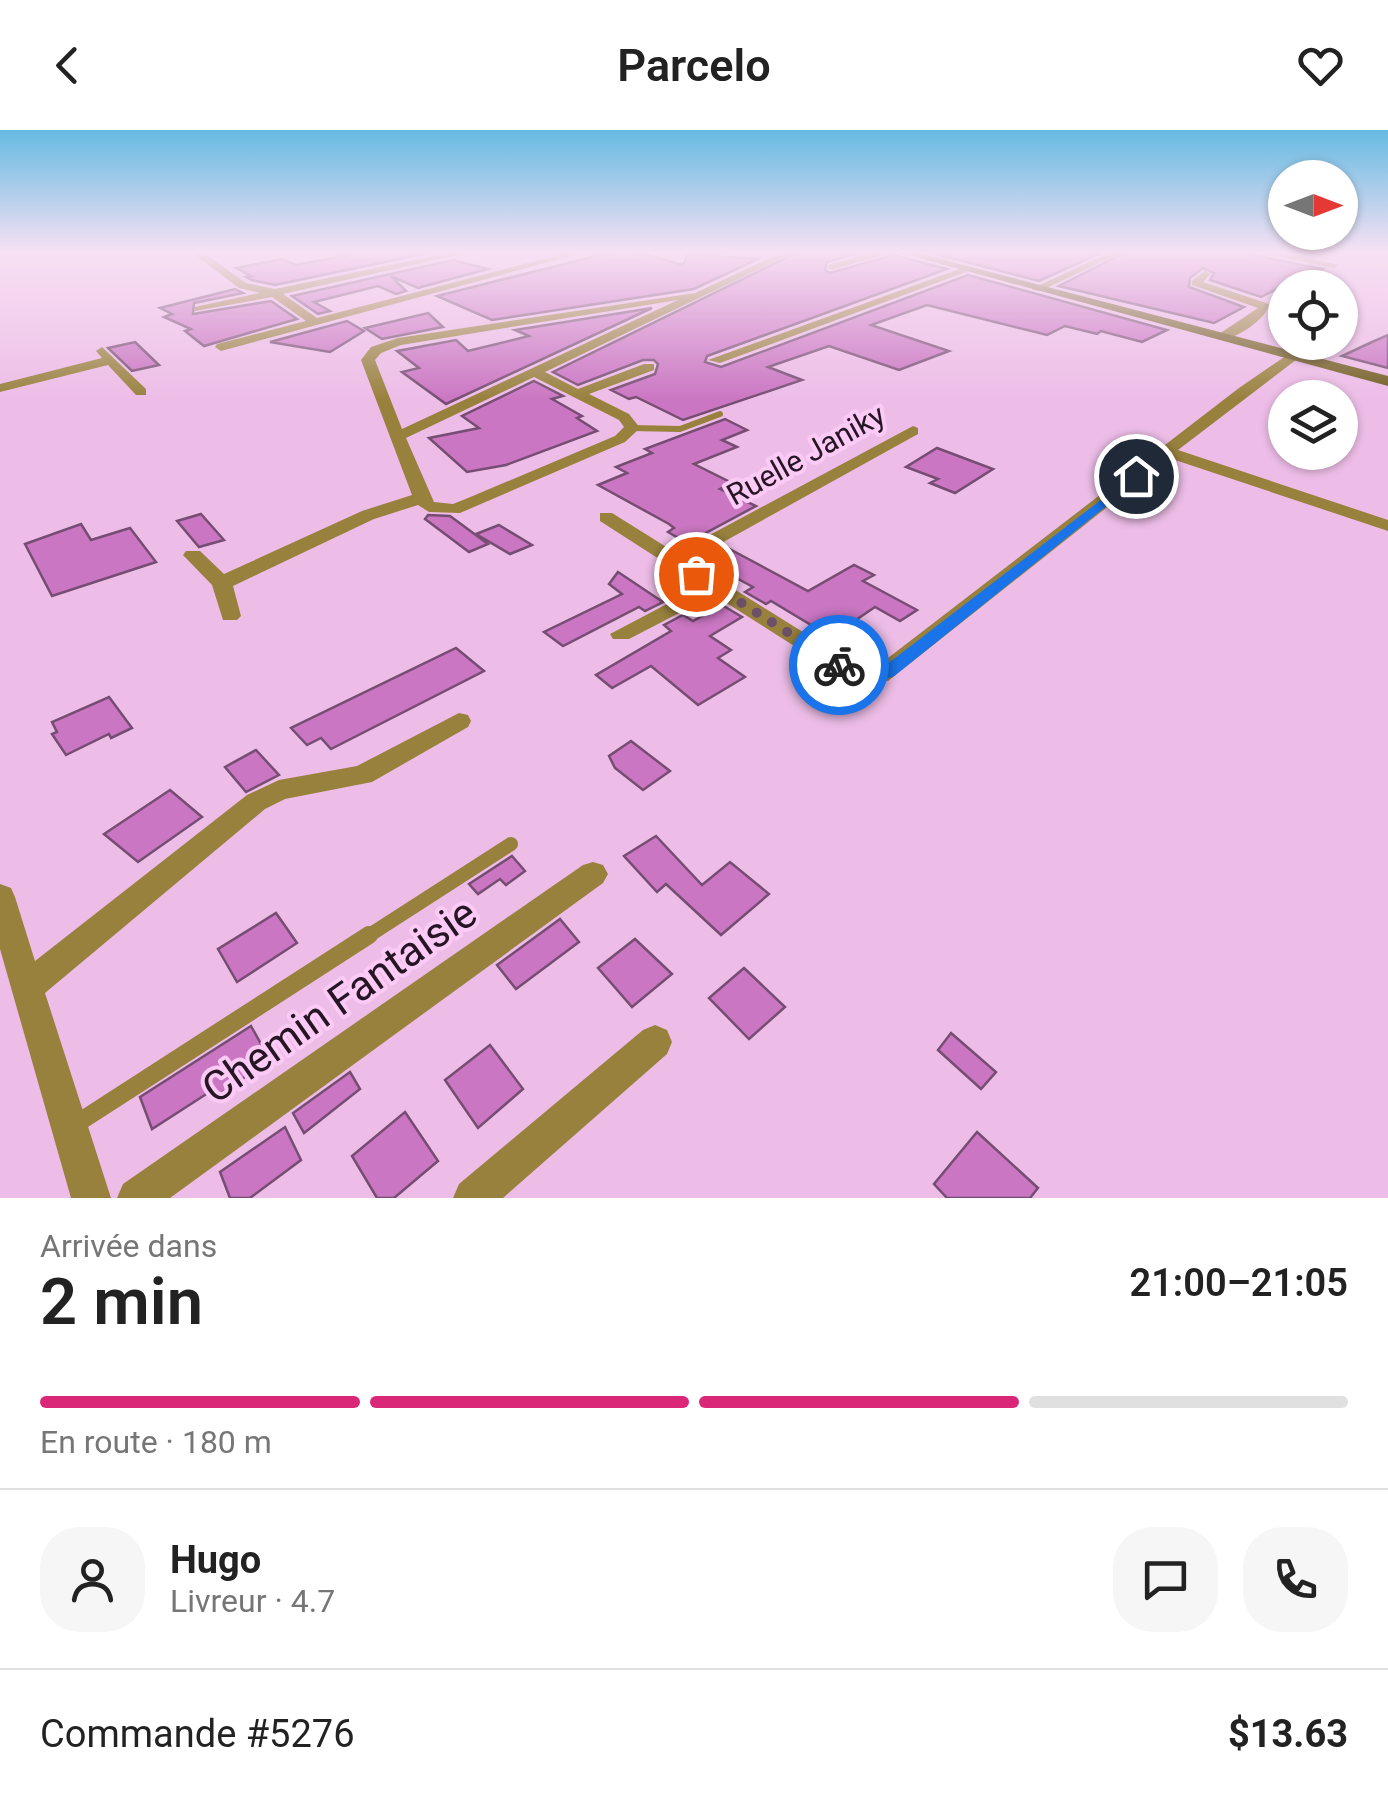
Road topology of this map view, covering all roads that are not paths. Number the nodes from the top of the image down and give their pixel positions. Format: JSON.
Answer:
{"nodes":[{"id":1,"x":234,"y":301,"type":"edge"},
{"id":2,"x":285,"y":301,"type":"edge"},
{"id":3,"x":399,"y":301,"type":"edge"},
{"id":4,"x":655,"y":301,"type":"edge"},
{"id":5,"x":679,"y":301,"type":"edge"},
{"id":6,"x":880,"y":301,"type":"edge"},
{"id":7,"x":1079,"y":301,"type":"edge"},
{"id":8,"x":1250,"y":301,"type":"edge"},
{"id":9,"x":199,"y":309,"type":"dead end"},
{"id":10,"x":317,"y":323,"type":"junction"},
{"id":11,"x":1223,"y":337,"type":"junction"},
{"id":12,"x":221,"y":346,"type":"dead end"},
{"id":13,"x":100,"y":348,"type":"dead end"},
{"id":14,"x":1268,"y":349,"type":"edge"},
{"id":15,"x":111,"y":360,"type":"junction"},
{"id":16,"x":715,"y":360,"type":"dead end"},
{"id":17,"x":1290,"y":360,"type":"edge"},
{"id":18,"x":1309,"y":360,"type":"edge"},
{"id":19,"x":649,"y":367,"type":"dead end"},
{"id":20,"x":534,"y":372,"type":"junction"},
{"id":21,"x":1388,"y":382,"type":"edge"},
{"id":22,"x":0,"y":388,"type":"edge"},
{"id":23,"x":141,"y":392,"type":"dead end"},
{"id":24,"x":576,"y":394,"type":"junction"},
{"id":25,"x":720,"y":414,"type":"dead end"},
{"id":26,"x":632,"y":428,"type":"junction"},
{"id":27,"x":913,"y":431,"type":"dead end"},
{"id":28,"x":399,"y":436,"type":"junction"},
{"id":29,"x":1167,"y":452,"type":"junction"},
{"id":30,"x":422,"y":498,"type":"junction"},
{"id":31,"x":606,"y":518,"type":"dead end"},
{"id":32,"x":1388,"y":526,"type":"edge"},
{"id":33,"x":193,"y":555,"type":"dead end"},
{"id":34,"x":676,"y":561,"type":"junction"},
{"id":35,"x":222,"y":583,"type":"junction"},
{"id":36,"x":716,"y":586,"type":"junction"},
{"id":37,"x":230,"y":616,"type":"dead end"},
{"id":38,"x":621,"y":634,"type":"dead end"},
{"id":39,"x":460,"y":721,"type":"dead end"},
{"id":40,"x":511,"y":844,"type":"dead end"},
{"id":41,"x":593,"y":874,"type":"dead end"},
{"id":42,"x":0,"y":897,"type":"edge"},
{"id":43,"x":28,"y":987,"type":"junction"},
{"id":44,"x":655,"y":1042,"type":"dead end"},
{"id":45,"x":70,"y":1128,"type":"junction"},
{"id":46,"x":91,"y":1198,"type":"edge"},
{"id":47,"x":137,"y":1198,"type":"edge"},
{"id":48,"x":473,"y":1198,"type":"edge"}],
"edges":[{"from":1,"to":9,"type":"street"},
{"from":2,"to":10,"type":"street"},
{"from":3,"to":10,"type":"street"},
{"from":4,"to":28,"type":"street"},
{"from":5,"to":20,"type":"street"},
{"from":6,"to":16,"type":"street"},
{"from":7,"to":11,"type":"street"},
{"from":8,"to":11,"type":"street"},
{"from":10,"to":12,"type":"street"},
{"from":11,"to":14,"type":"street"},
{"from":13,"to":15,"type":"street"},
{"from":15,"to":22,"type":"street"},
{"from":15,"to":23,"type":"street"},
{"from":17,"to":29,"type":"street"},
{"from":18,"to":21,"type":"street"},
{"from":19,"to":24,"type":"street"},
{"from":20,"to":24,"type":"street"},
{"from":20,"to":28,"type":"street"},
{"from":24,"to":26,"type":"street"},
{"from":25,"to":26,"type":"lane"},
{"from":26,"to":30,"type":"street"},
{"from":27,"to":34,"type":"street","name":"Ruelle Janiky"},
{"from":28,"to":30,"type":"street"},
{"from":29,"to":32,"type":"street"},
{"from":29,"to":36,"type":"street"},
{"from":30,"to":35,"type":"street"},
{"from":31,"to":34,"type":"street"},
{"from":33,"to":35,"type":"street"},
{"from":34,"to":36,"type":"street"},
{"from":35,"to":37,"type":"street"},
{"from":36,"to":38,"type":"street"},
{"from":39,"to":43,"type":"street"},
{"from":40,"to":45,"type":"lane"},
{"from":41,"to":47,"type":"street","name":"Chemin Fantaisie"},
{"from":42,"to":43,"type":"street"},
{"from":43,"to":45,"type":"street"},
{"from":44,"to":48,"type":"street"},
{"from":45,"to":46,"type":"street"}]}
